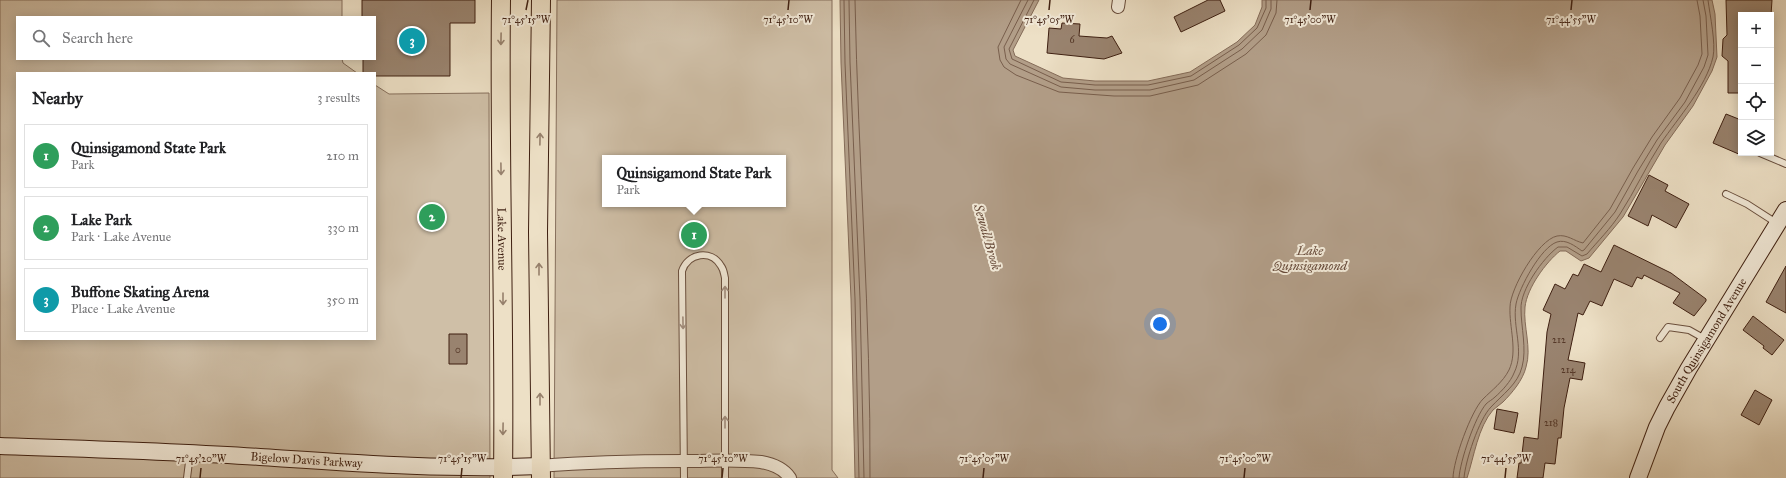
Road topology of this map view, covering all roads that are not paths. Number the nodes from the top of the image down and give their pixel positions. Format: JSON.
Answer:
{"nodes":[{"id":1,"x":502,"y":0,"type":"edge"},
{"id":2,"x":541,"y":0,"type":"edge"},
{"id":3,"x":1767,"y":156,"type":"edge"},
{"id":4,"x":1786,"y":164,"type":"edge"},
{"id":5,"x":1726,"y":194,"type":"dead end"},
{"id":6,"x":1786,"y":210,"type":"edge"},
{"id":7,"x":1778,"y":224,"type":"junction"},
{"id":8,"x":1660,"y":338,"type":"dead end"},
{"id":9,"x":1707,"y":340,"type":"junction"},
{"id":10,"x":0,"y":446,"type":"edge"},
{"id":11,"x":190,"y":454,"type":"junction"},
{"id":12,"x":684,"y":461,"type":"junction"},
{"id":13,"x":725,"y":461,"type":"junction"},
{"id":14,"x":541,"y":472,"type":"edge"},
{"id":15,"x":503,"y":473,"type":"edge"},
{"id":16,"x":187,"y":478,"type":"edge"},
{"id":17,"x":684,"y":478,"type":"edge"},
{"id":18,"x":725,"y":478,"type":"edge"},
{"id":19,"x":790,"y":478,"type":"edge"},
{"id":20,"x":1638,"y":478,"type":"edge"}],
"edges":[{"from":1,"to":15,"type":"main road","name":"Lake Avenue","one_way":true},
{"from":14,"to":2,"type":"main road","one_way":true},
{"from":3,"to":4,"type":"lane"},
{"from":5,"to":7,"type":"lane"},
{"from":6,"to":7,"type":"main road","name":"South Quinsigamond Avenue"},
{"from":7,"to":9,"type":"main road","name":"South Quinsigamond Avenue"},
{"from":8,"to":9,"type":"lane"},
{"from":9,"to":20,"type":"main road","name":"South Quinsigamond Avenue"},
{"from":10,"to":11,"type":"main road","name":"Bigelow Davis Parkway"},
{"from":11,"to":15,"type":"main road","name":"Bigelow Davis Parkway"},
{"from":11,"to":16,"type":"lane"},
{"from":12,"to":13,"type":"street"},
{"from":13,"to":12,"type":"lane","one_way":true},
{"from":12,"to":14,"type":"street"},
{"from":12,"to":17,"type":"lane"},
{"from":13,"to":18,"type":"lane"},
{"from":13,"to":19,"type":"street"},
{"from":14,"to":15,"type":"main road","name":"Bigelow Davis Parkway"}]}
